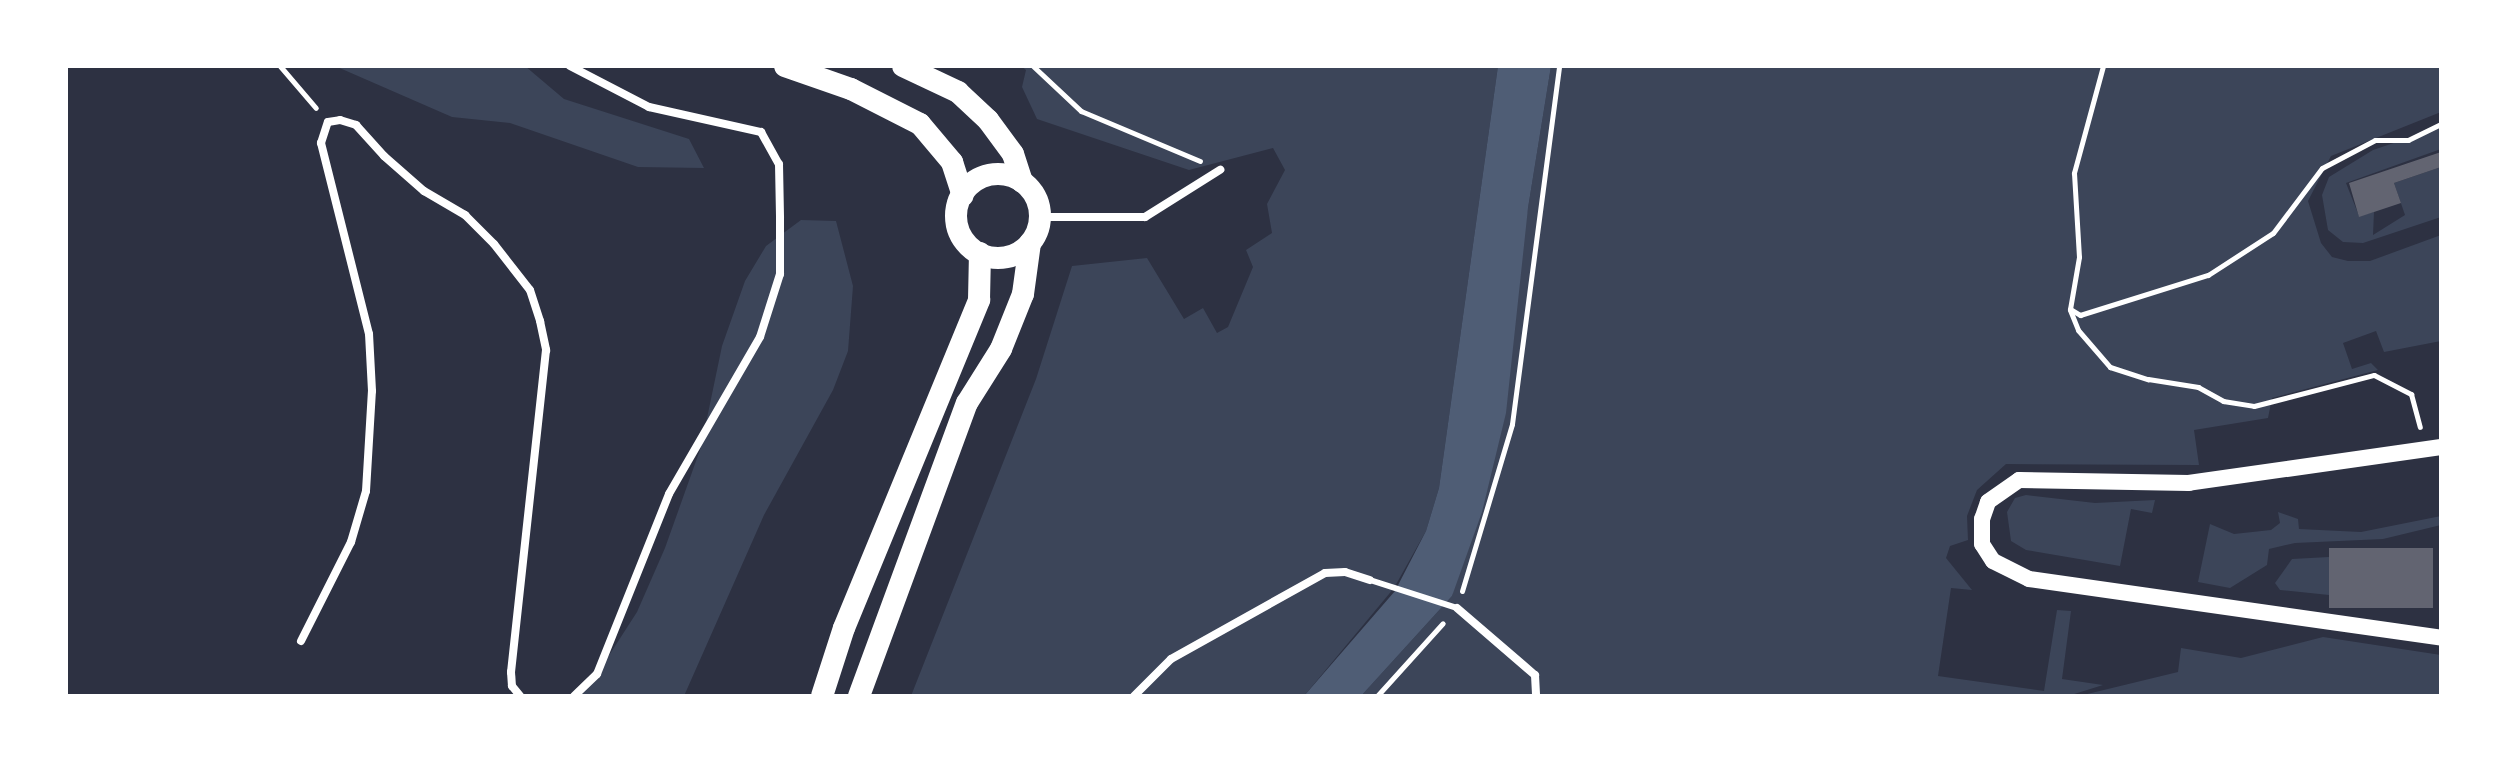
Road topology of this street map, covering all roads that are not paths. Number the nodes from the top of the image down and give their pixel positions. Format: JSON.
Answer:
{"nodes":[{"id":1,"x":570,"y":66,"type":"edge"},
{"id":2,"x":785,"y":66,"type":"edge"},
{"id":3,"x":903,"y":66,"type":"edge"},
{"id":4,"x":1220,"y":170,"type":"road end"},
{"id":5,"x":1022,"y":182,"type":"junction"},
{"id":6,"x":963,"y":195,"type":"junction"},
{"id":7,"x":1040,"y":217,"type":"junction"},
{"id":8,"x":1030,"y":243,"type":"junction"},
{"id":9,"x":980,"y":253,"type":"junction"},
{"id":10,"x":2433,"y":448,"type":"edge"},
{"id":11,"x":1370,"y":580,"type":"joint"},
{"id":12,"x":1457,"y":608,"type":"joint"},
{"id":13,"x":2441,"y":638,"type":"edge"},
{"id":14,"x":301,"y":641,"type":"dead end"},
{"id":15,"x":520,"y":696,"type":"edge"},
{"id":16,"x":574,"y":696,"type":"edge"},
{"id":17,"x":822,"y":696,"type":"edge"},
{"id":18,"x":859,"y":696,"type":"edge"},
{"id":19,"x":1134,"y":696,"type":"edge"},
{"id":20,"x":1536,"y":696,"type":"edge"}],
"edges":[{"from":1,"to":16,"type":"street"},
{"from":2,"to":6,"type":"highway"},
{"from":3,"to":5,"type":"highway"},
{"from":4,"to":7,"type":"street"},
{"from":5,"to":6,"type":"highway"},
{"from":5,"to":7,"type":"highway"},
{"from":6,"to":9,"type":"highway"},
{"from":7,"to":8,"type":"highway"},
{"from":8,"to":9,"type":"highway"},
{"from":8,"to":18,"type":"highway"},
{"from":9,"to":17,"type":"highway"},
{"from":10,"to":13,"type":"main road"},
{"from":11,"to":12,"type":"lane"},
{"from":11,"to":19,"type":"street"},
{"from":12,"to":20,"type":"street"},
{"from":14,"to":15,"type":"street"}]}
